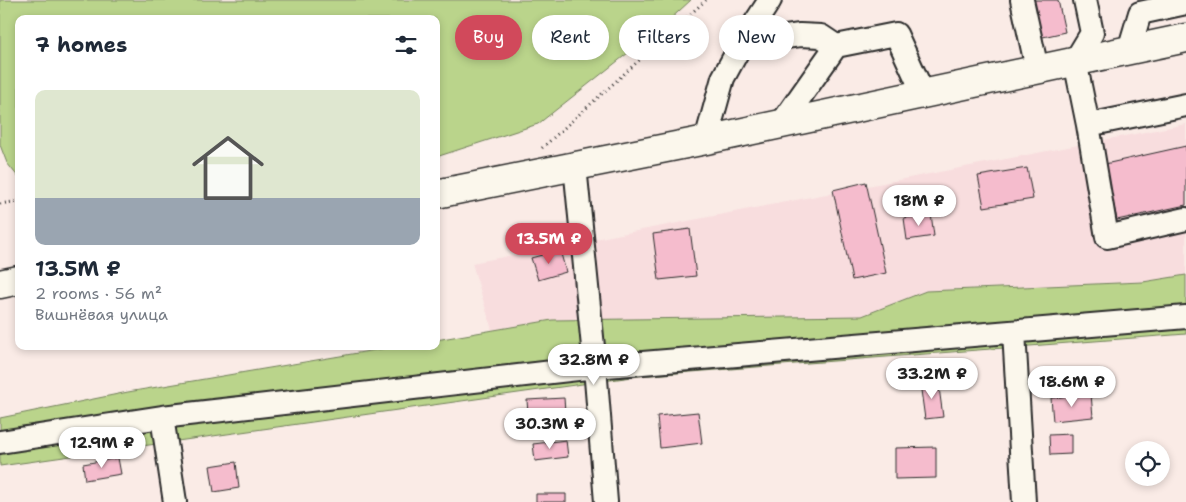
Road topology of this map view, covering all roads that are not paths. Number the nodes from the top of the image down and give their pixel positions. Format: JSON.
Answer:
{"nodes":[{"id":1,"x":770,"y":0,"type":"edge"},
{"id":2,"x":1022,"y":0,"type":"edge"},
{"id":3,"x":1084,"y":0,"type":"edge"},
{"id":4,"x":1186,"y":3,"type":"edge"},
{"id":5,"x":760,"y":15,"type":"edge"},
{"id":6,"x":794,"y":36,"type":"edge"},
{"id":7,"x":1186,"y":38,"type":"edge"},
{"id":8,"x":836,"y":46,"type":"junction"},
{"id":9,"x":1129,"y":50,"type":"junction"},
{"id":10,"x":733,"y":60,"type":"edge"},
{"id":11,"x":1075,"y":61,"type":"junction"},
{"id":12,"x":1037,"y":69,"type":"junction"},
{"id":13,"x":923,"y":94,"type":"junction"},
{"id":14,"x":1186,"y":105,"type":"edge"},
{"id":15,"x":781,"y":124,"type":"junction"},
{"id":16,"x":1088,"y":125,"type":"junction"},
{"id":17,"x":706,"y":140,"type":"junction"},
{"id":18,"x":575,"y":166,"type":"junction"},
{"id":19,"x":440,"y":193,"type":"edge"},
{"id":20,"x":1186,"y":219,"type":"edge"},
{"id":21,"x":15,"y":281,"type":"edge"},
{"id":22,"x":0,"y":284,"type":"edge"},
{"id":23,"x":1186,"y":317,"type":"edge"},
{"id":24,"x":1014,"y":332,"type":"junction"},
{"id":25,"x":595,"y":367,"type":"junction"},
{"id":26,"x":162,"y":417,"type":"junction"},
{"id":27,"x":0,"y":442,"type":"edge"},
{"id":28,"x":176,"y":502,"type":"edge"},
{"id":29,"x":606,"y":502,"type":"edge"},
{"id":30,"x":1024,"y":502,"type":"edge"}],
"edges":[{"from":1,"to":5,"type":"street"},
{"from":2,"to":12,"type":"street"},
{"from":3,"to":11,"type":"street"},
{"from":4,"to":9,"type":"street"},
{"from":6,"to":8,"type":"street"},
{"from":7,"to":9,"type":"main road"},
{"from":8,"to":13,"type":"street"},
{"from":8,"to":15,"type":"street"},
{"from":9,"to":11,"type":"main road"},
{"from":10,"to":17,"type":"street"},
{"from":11,"to":12,"type":"main road"},
{"from":11,"to":16,"type":"street"},
{"from":12,"to":13,"type":"main road"},
{"from":13,"to":15,"type":"main road"},
{"from":14,"to":16,"type":"street"},
{"from":15,"to":17,"type":"main road"},
{"from":16,"to":20,"type":"street"},
{"from":17,"to":18,"type":"main road"},
{"from":18,"to":19,"type":"main road"},
{"from":18,"to":25,"type":"street"},
{"from":21,"to":22,"type":"main road"},
{"from":23,"to":24,"type":"street"},
{"from":24,"to":25,"type":"street"},
{"from":24,"to":30,"type":"street"},
{"from":25,"to":26,"type":"street"},
{"from":25,"to":29,"type":"street"},
{"from":26,"to":27,"type":"street"},
{"from":26,"to":28,"type":"street"}]}
